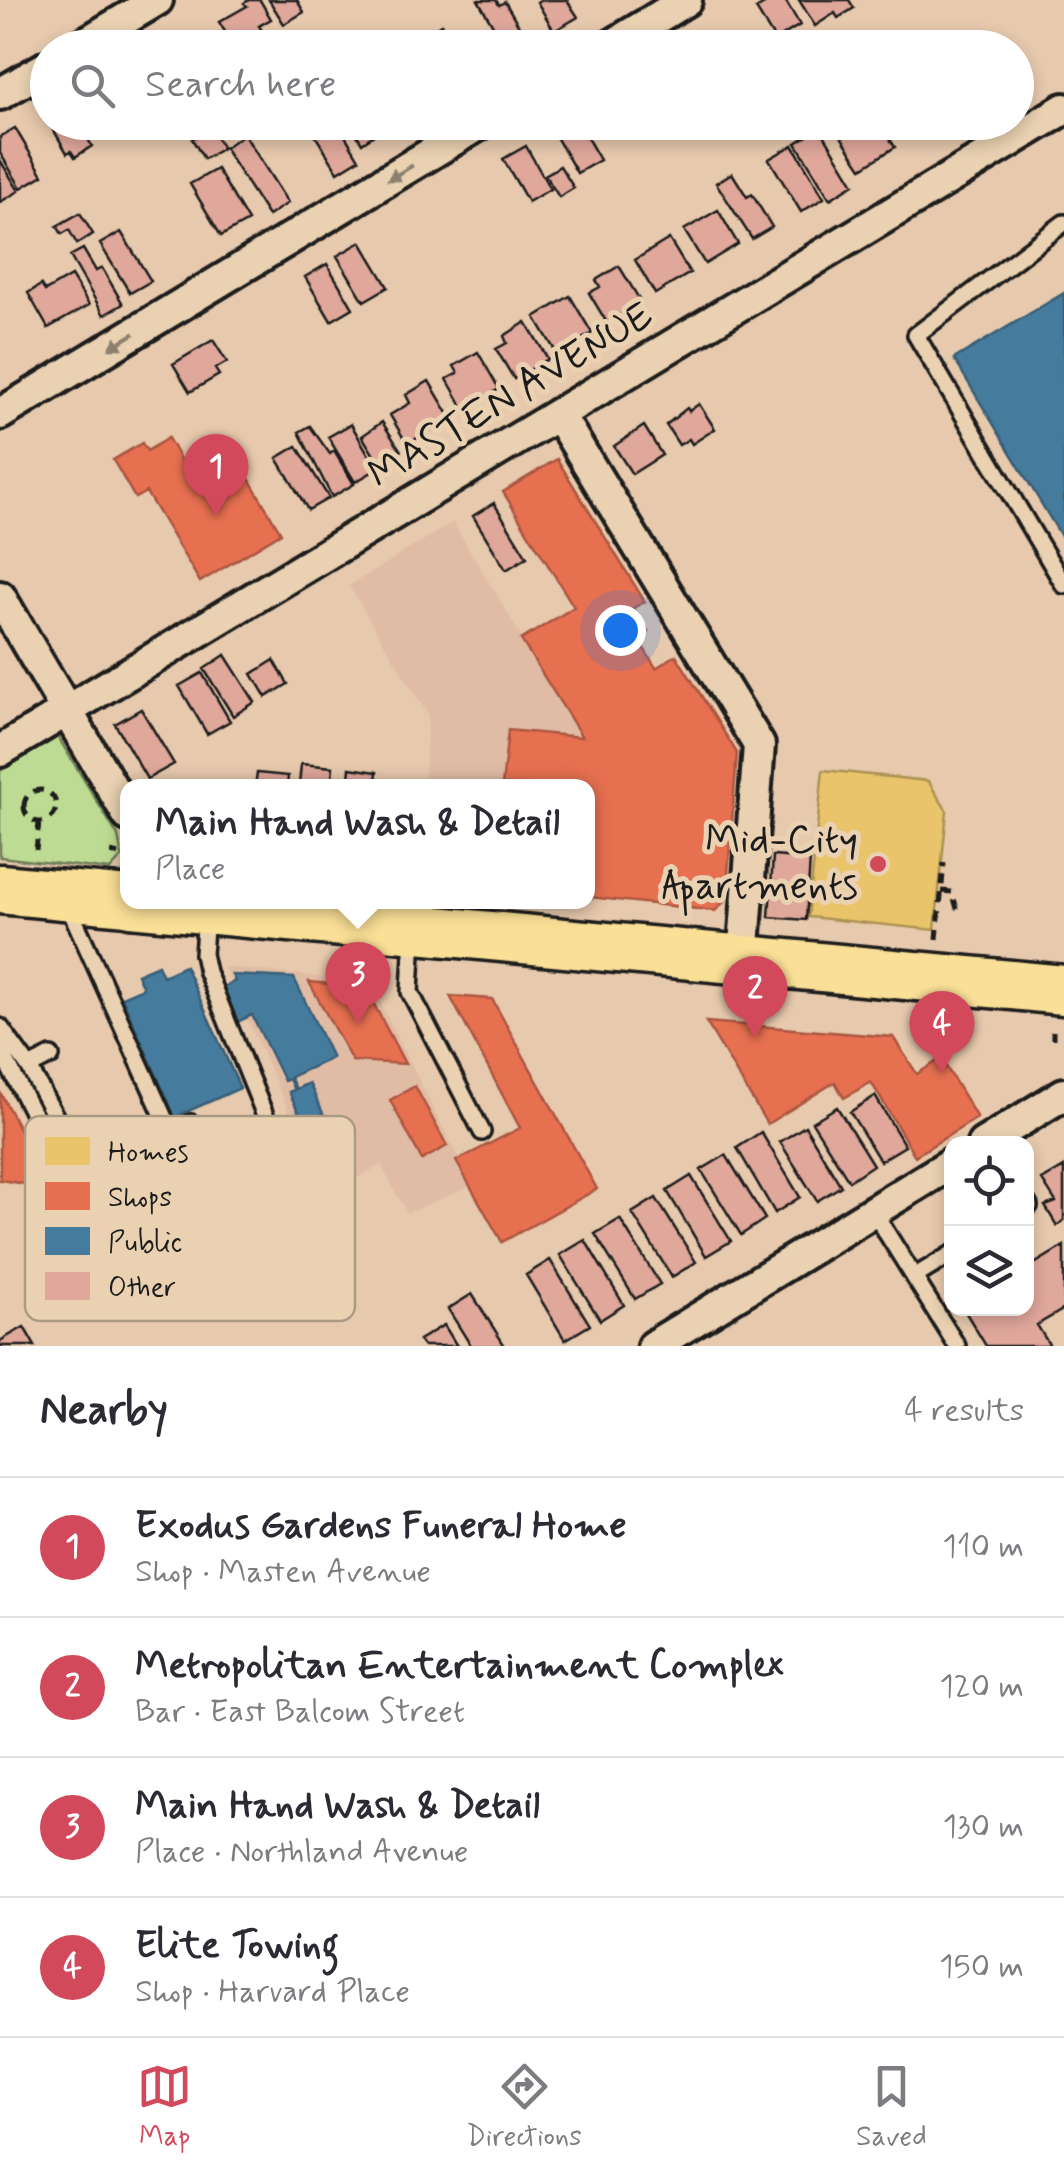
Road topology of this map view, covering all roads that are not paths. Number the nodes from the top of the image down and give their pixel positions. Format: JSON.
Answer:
{"nodes":[{"id":1,"x":156,"y":0,"type":"edge"},
{"id":2,"x":686,"y":0,"type":"edge"},
{"id":3,"x":107,"y":30,"type":"edge"},
{"id":4,"x":637,"y":30,"type":"edge"},
{"id":5,"x":30,"y":76,"type":"edge"},
{"id":6,"x":0,"y":94,"type":"edge"},
{"id":7,"x":1064,"y":109,"type":"edge"},
{"id":8,"x":1034,"y":127,"type":"edge"},
{"id":9,"x":453,"y":140,"type":"edge"},
{"id":10,"x":1013,"y":140,"type":"edge"},
{"id":11,"x":1064,"y":223,"type":"edge"},
{"id":12,"x":0,"y":414,"type":"edge"},
{"id":13,"x":558,"y":414,"type":"junction"},
{"id":14,"x":1064,"y":585,"type":"edge"},
{"id":15,"x":0,"y":597,"type":"edge"},
{"id":16,"x":67,"y":711,"type":"junction"},
{"id":17,"x":0,"y":751,"type":"edge"},
{"id":18,"x":120,"y":801,"type":"edge"},
{"id":19,"x":0,"y":889,"type":"edge"},
{"id":20,"x":63,"y":895,"type":"junction"},
{"id":21,"x":120,"y":900,"type":"edge"},
{"id":22,"x":189,"y":909,"type":"edge"},
{"id":23,"x":217,"y":909,"type":"edge"},
{"id":24,"x":413,"y":929,"type":"junction"},
{"id":25,"x":743,"y":960,"type":"junction"},
{"id":26,"x":1059,"y":1011,"type":"edge"},
{"id":27,"x":0,"y":1026,"type":"edge"},
{"id":28,"x":0,"y":1050,"type":"edge"},
{"id":29,"x":50,"y":1056,"type":"dead end"},
{"id":30,"x":29,"y":1067,"type":"junction"},
{"id":31,"x":1064,"y":1094,"type":"edge"},
{"id":32,"x":34,"y":1116,"type":"edge"},
{"id":33,"x":55,"y":1116,"type":"edge"},
{"id":34,"x":164,"y":1116,"type":"edge"},
{"id":35,"x":265,"y":1116,"type":"edge"},
{"id":36,"x":482,"y":1132,"type":"dead end"},
{"id":37,"x":997,"y":1136,"type":"edge"},
{"id":38,"x":944,"y":1167,"type":"edge"},
{"id":39,"x":872,"y":1211,"type":"junction"},
{"id":40,"x":944,"y":1259,"type":"edge"},
{"id":41,"x":914,"y":1277,"type":"junction"},
{"id":42,"x":686,"y":1337,"type":"edge"},
{"id":43,"x":653,"y":1346,"type":"edge"},
{"id":44,"x":956,"y":1346,"type":"edge"}],
"edges":[{"from":1,"to":3,"type":"street"},
{"from":2,"to":4,"type":"street"},
{"from":5,"to":6,"type":"street"},
{"from":7,"to":8,"type":"street","name":"MASTEN AVENUE"},
{"from":9,"to":12,"type":"street","one_way":true},
{"from":10,"to":13,"type":"street","name":"MASTEN AVENUE"},
{"from":11,"to":14,"type":"lane"},
{"from":13,"to":16,"type":"street","name":"MASTEN AVENUE"},
{"from":13,"to":25,"type":"street"},
{"from":15,"to":16,"type":"street"},
{"from":16,"to":17,"type":"street","name":"MASTEN AVENUE"},
{"from":16,"to":18,"type":"street"},
{"from":19,"to":20,"type":"main road"},
{"from":20,"to":21,"type":"main road"},
{"from":20,"to":34,"type":"lane"},
{"from":22,"to":35,"type":"lane"},
{"from":23,"to":24,"type":"main road"},
{"from":24,"to":25,"type":"main road"},
{"from":24,"to":36,"type":"lane"},
{"from":25,"to":26,"type":"main road"},
{"from":27,"to":30,"type":"lane"},
{"from":28,"to":32,"type":"lane"},
{"from":29,"to":30,"type":"lane"},
{"from":30,"to":33,"type":"lane"},
{"from":31,"to":37,"type":"street"},
{"from":38,"to":39,"type":"street"},
{"from":39,"to":41,"type":"lane"},
{"from":39,"to":42,"type":"street"},
{"from":40,"to":41,"type":"lane"},
{"from":41,"to":44,"type":"lane"},
{"from":42,"to":43,"type":"street"}]}
